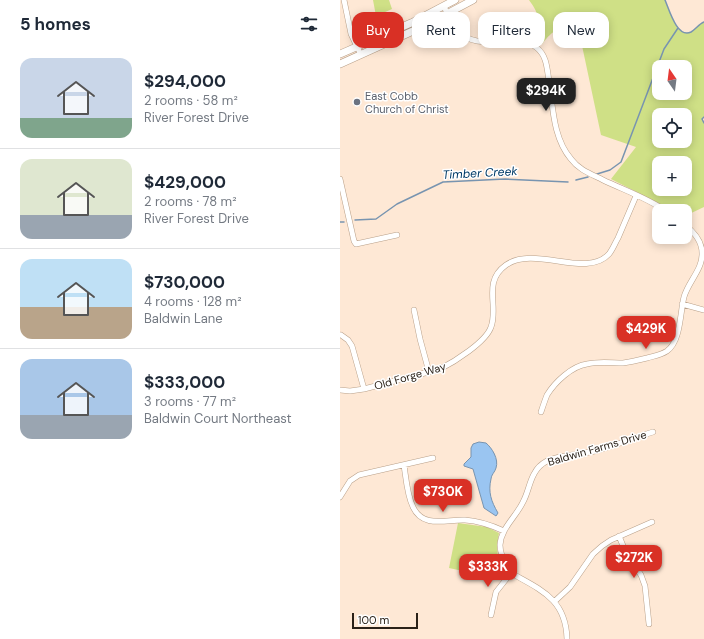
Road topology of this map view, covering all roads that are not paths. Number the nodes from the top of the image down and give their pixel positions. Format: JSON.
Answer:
{"nodes":[{"id":1,"x":344,"y":0,"type":"edge"},
{"id":2,"x":455,"y":0,"type":"edge"},
{"id":3,"x":473,"y":0,"type":"edge"},
{"id":4,"x":444,"y":6,"type":"junction"},
{"id":5,"x":447,"y":12,"type":"edge"},
{"id":6,"x":452,"y":12,"type":"edge"},
{"id":7,"x":404,"y":26,"type":"edge"},
{"id":8,"x":412,"y":32,"type":"edge"},
{"id":9,"x":352,"y":36,"type":"edge"},
{"id":10,"x":470,"y":38,"type":"edge"},
{"id":11,"x":355,"y":48,"type":"edge"},
{"id":12,"x":358,"y":48,"type":"edge"},
{"id":13,"x":340,"y":54,"type":"edge"},
{"id":14,"x":361,"y":55,"type":"junction"},
{"id":15,"x":340,"y":64,"type":"edge"},
{"id":16,"x":340,"y":179,"type":"edge"},
{"id":17,"x":636,"y":196,"type":"junction"},
{"id":18,"x":652,"y":204,"type":"edge"},
{"id":19,"x":692,"y":232,"type":"edge"},
{"id":20,"x":397,"y":235,"type":"dead end"},
{"id":21,"x":703,"y":245,"type":"edge"},
{"id":22,"x":682,"y":304,"type":"junction"},
{"id":23,"x":414,"y":310,"type":"dead end"},
{"id":24,"x":704,"y":310,"type":"edge"},
{"id":25,"x":341,"y":335,"type":"dead end"},
{"id":26,"x":429,"y":372,"type":"junction"},
{"id":27,"x":364,"y":389,"type":"junction"},
{"id":28,"x":340,"y":390,"type":"edge"},
{"id":29,"x":541,"y":412,"type":"dead end"},
{"id":30,"x":653,"y":432,"type":"dead end"},
{"id":31,"x":433,"y":458,"type":"dead end"},
{"id":32,"x":404,"y":465,"type":"junction"},
{"id":33,"x":340,"y":497,"type":"edge"},
{"id":34,"x":652,"y":522,"type":"dead end"},
{"id":35,"x":504,"y":531,"type":"junction"},
{"id":36,"x":619,"y":536,"type":"junction"},
{"id":37,"x":511,"y":573,"type":"junction"},
{"id":38,"x":554,"y":601,"type":"junction"},
{"id":39,"x":490,"y":615,"type":"dead end"},
{"id":40,"x":649,"y":624,"type":"dead end"},
{"id":41,"x":567,"y":639,"type":"edge"}],
"edges":[{"from":1,"to":9,"type":"street"},
{"from":2,"to":4,"type":"highway"},
{"from":3,"to":6,"type":"highway"},
{"from":4,"to":5,"type":"street"},
{"from":4,"to":7,"type":"highway"},
{"from":8,"to":14,"type":"highway"},
{"from":10,"to":17,"type":"street"},
{"from":11,"to":13,"type":"highway"},
{"from":12,"to":14,"type":"street"},
{"from":14,"to":15,"type":"highway"},
{"from":16,"to":20,"type":"street"},
{"from":17,"to":18,"type":"street"},
{"from":17,"to":26,"type":"street","name":"Old Forge Way"},
{"from":19,"to":21,"type":"street"},
{"from":21,"to":22,"type":"street"},
{"from":22,"to":24,"type":"street"},
{"from":22,"to":29,"type":"street"},
{"from":23,"to":26,"type":"street"},
{"from":25,"to":27,"type":"street"},
{"from":26,"to":27,"type":"street","name":"Old Forge Way"},
{"from":27,"to":28,"type":"street","name":"Old Forge Way"},
{"from":30,"to":35,"type":"street","name":"Baldwin Farms Drive"},
{"from":31,"to":32,"type":"street"},
{"from":32,"to":33,"type":"street"},
{"from":32,"to":35,"type":"street"},
{"from":34,"to":36,"type":"street"},
{"from":35,"to":37,"type":"street","name":"Baldwin Farms Drive"},
{"from":36,"to":38,"type":"street"},
{"from":36,"to":40,"type":"street"},
{"from":37,"to":38,"type":"street"},
{"from":37,"to":39,"type":"street"},
{"from":38,"to":41,"type":"street"}]}
